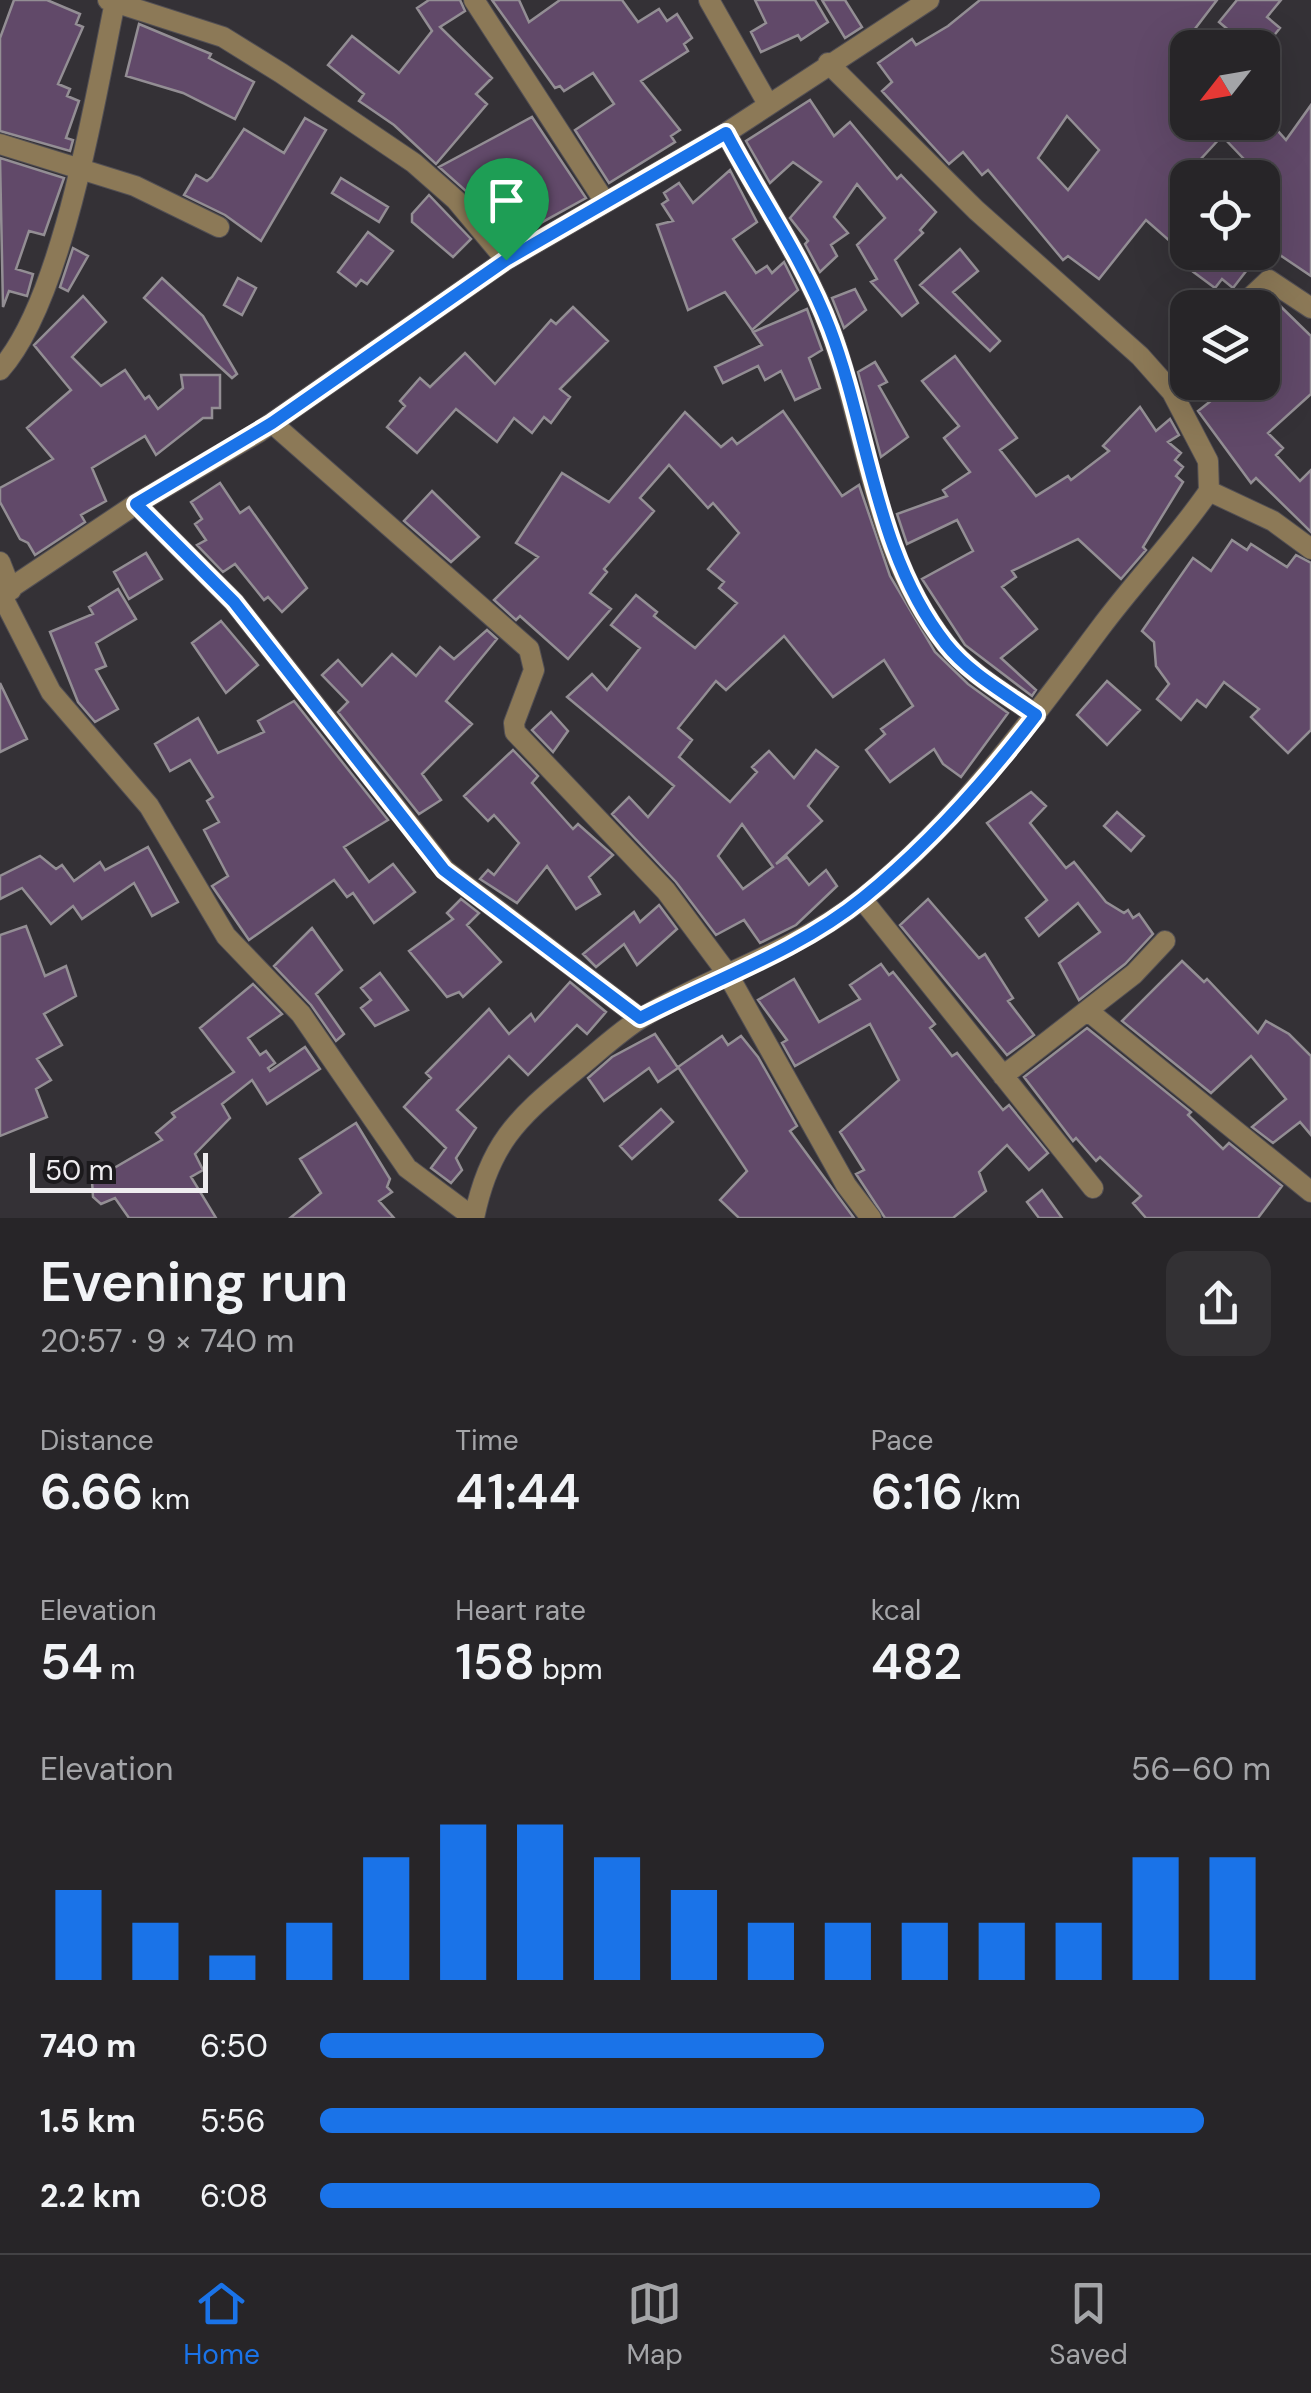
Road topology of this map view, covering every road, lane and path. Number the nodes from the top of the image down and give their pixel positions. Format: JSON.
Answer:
{"nodes":[{"id":1,"x":474,"y":0,"type":"edge"},
{"id":2,"x":710,"y":0,"type":"edge"},
{"id":3,"x":928,"y":0,"type":"edge"},
{"id":4,"x":112,"y":1,"type":"edge"},
{"id":5,"x":828,"y":63,"type":"junction"},
{"id":6,"x":768,"y":104,"type":"junction"},
{"id":7,"x":726,"y":133,"type":"junction"},
{"id":8,"x":0,"y":144,"type":"edge"},
{"id":9,"x":78,"y":169,"type":"junction"},
{"id":10,"x":605,"y":202,"type":"junction"},
{"id":11,"x":219,"y":227,"type":"dead end"},
{"id":12,"x":506,"y":260,"type":"junction"},
{"id":13,"x":1258,"y":290,"type":"edge"},
{"id":14,"x":1311,"y":308,"type":"edge"},
{"id":15,"x":0,"y":370,"type":"edge"},
{"id":16,"x":1170,"y":390,"type":"edge"},
{"id":17,"x":1176,"y":400,"type":"edge"},
{"id":18,"x":272,"y":423,"type":"junction"},
{"id":19,"x":1210,"y":491,"type":"junction"},
{"id":20,"x":136,"y":504,"type":"junction"},
{"id":21,"x":1311,"y":549,"type":"edge"},
{"id":22,"x":0,"y":562,"type":"edge"},
{"id":23,"x":4,"y":593,"type":"edge"},
{"id":24,"x":1036,"y":715,"type":"junction"},
{"id":25,"x":862,"y":898,"type":"junction"},
{"id":26,"x":1165,"y":941,"type":"dead end"},
{"id":27,"x":727,"y":973,"type":"junction"},
{"id":28,"x":1088,"y":1011,"type":"junction"},
{"id":29,"x":640,"y":1018,"type":"junction"},
{"id":30,"x":1003,"y":1076,"type":"junction"},
{"id":31,"x":1093,"y":1188,"type":"dead end"},
{"id":32,"x":1311,"y":1192,"type":"edge"},
{"id":33,"x":474,"y":1218,"type":"edge"},
{"id":34,"x":871,"y":1218,"type":"edge"}],
"edges":[{"from":1,"to":10,"type":"street"},
{"from":2,"to":6,"type":"street"},
{"from":3,"to":5,"type":"street"},
{"from":4,"to":9,"type":"street"},
{"from":4,"to":12,"type":"street"},
{"from":5,"to":6,"type":"street"},
{"from":5,"to":16,"type":"street"},
{"from":6,"to":7,"type":"street"},
{"from":7,"to":10,"type":"street"},
{"from":7,"to":24,"type":"street"},
{"from":8,"to":9,"type":"street"},
{"from":9,"to":11,"type":"street"},
{"from":9,"to":15,"type":"street"},
{"from":10,"to":12,"type":"street"},
{"from":12,"to":18,"type":"street"},
{"from":13,"to":14,"type":"street"},
{"from":17,"to":19,"type":"street"},
{"from":18,"to":20,"type":"street"},
{"from":18,"to":27,"type":"street"},
{"from":19,"to":21,"type":"street"},
{"from":19,"to":24,"type":"street"},
{"from":20,"to":23,"type":"street"},
{"from":20,"to":29,"type":"street"},
{"from":22,"to":23,"type":"street"},
{"from":23,"to":33,"type":"street"},
{"from":24,"to":25,"type":"street"},
{"from":25,"to":27,"type":"street"},
{"from":25,"to":30,"type":"street"},
{"from":26,"to":28,"type":"street"},
{"from":27,"to":29,"type":"street"},
{"from":27,"to":34,"type":"street"},
{"from":28,"to":30,"type":"street"},
{"from":28,"to":32,"type":"street"},
{"from":29,"to":33,"type":"street"},
{"from":30,"to":31,"type":"street"}]}
